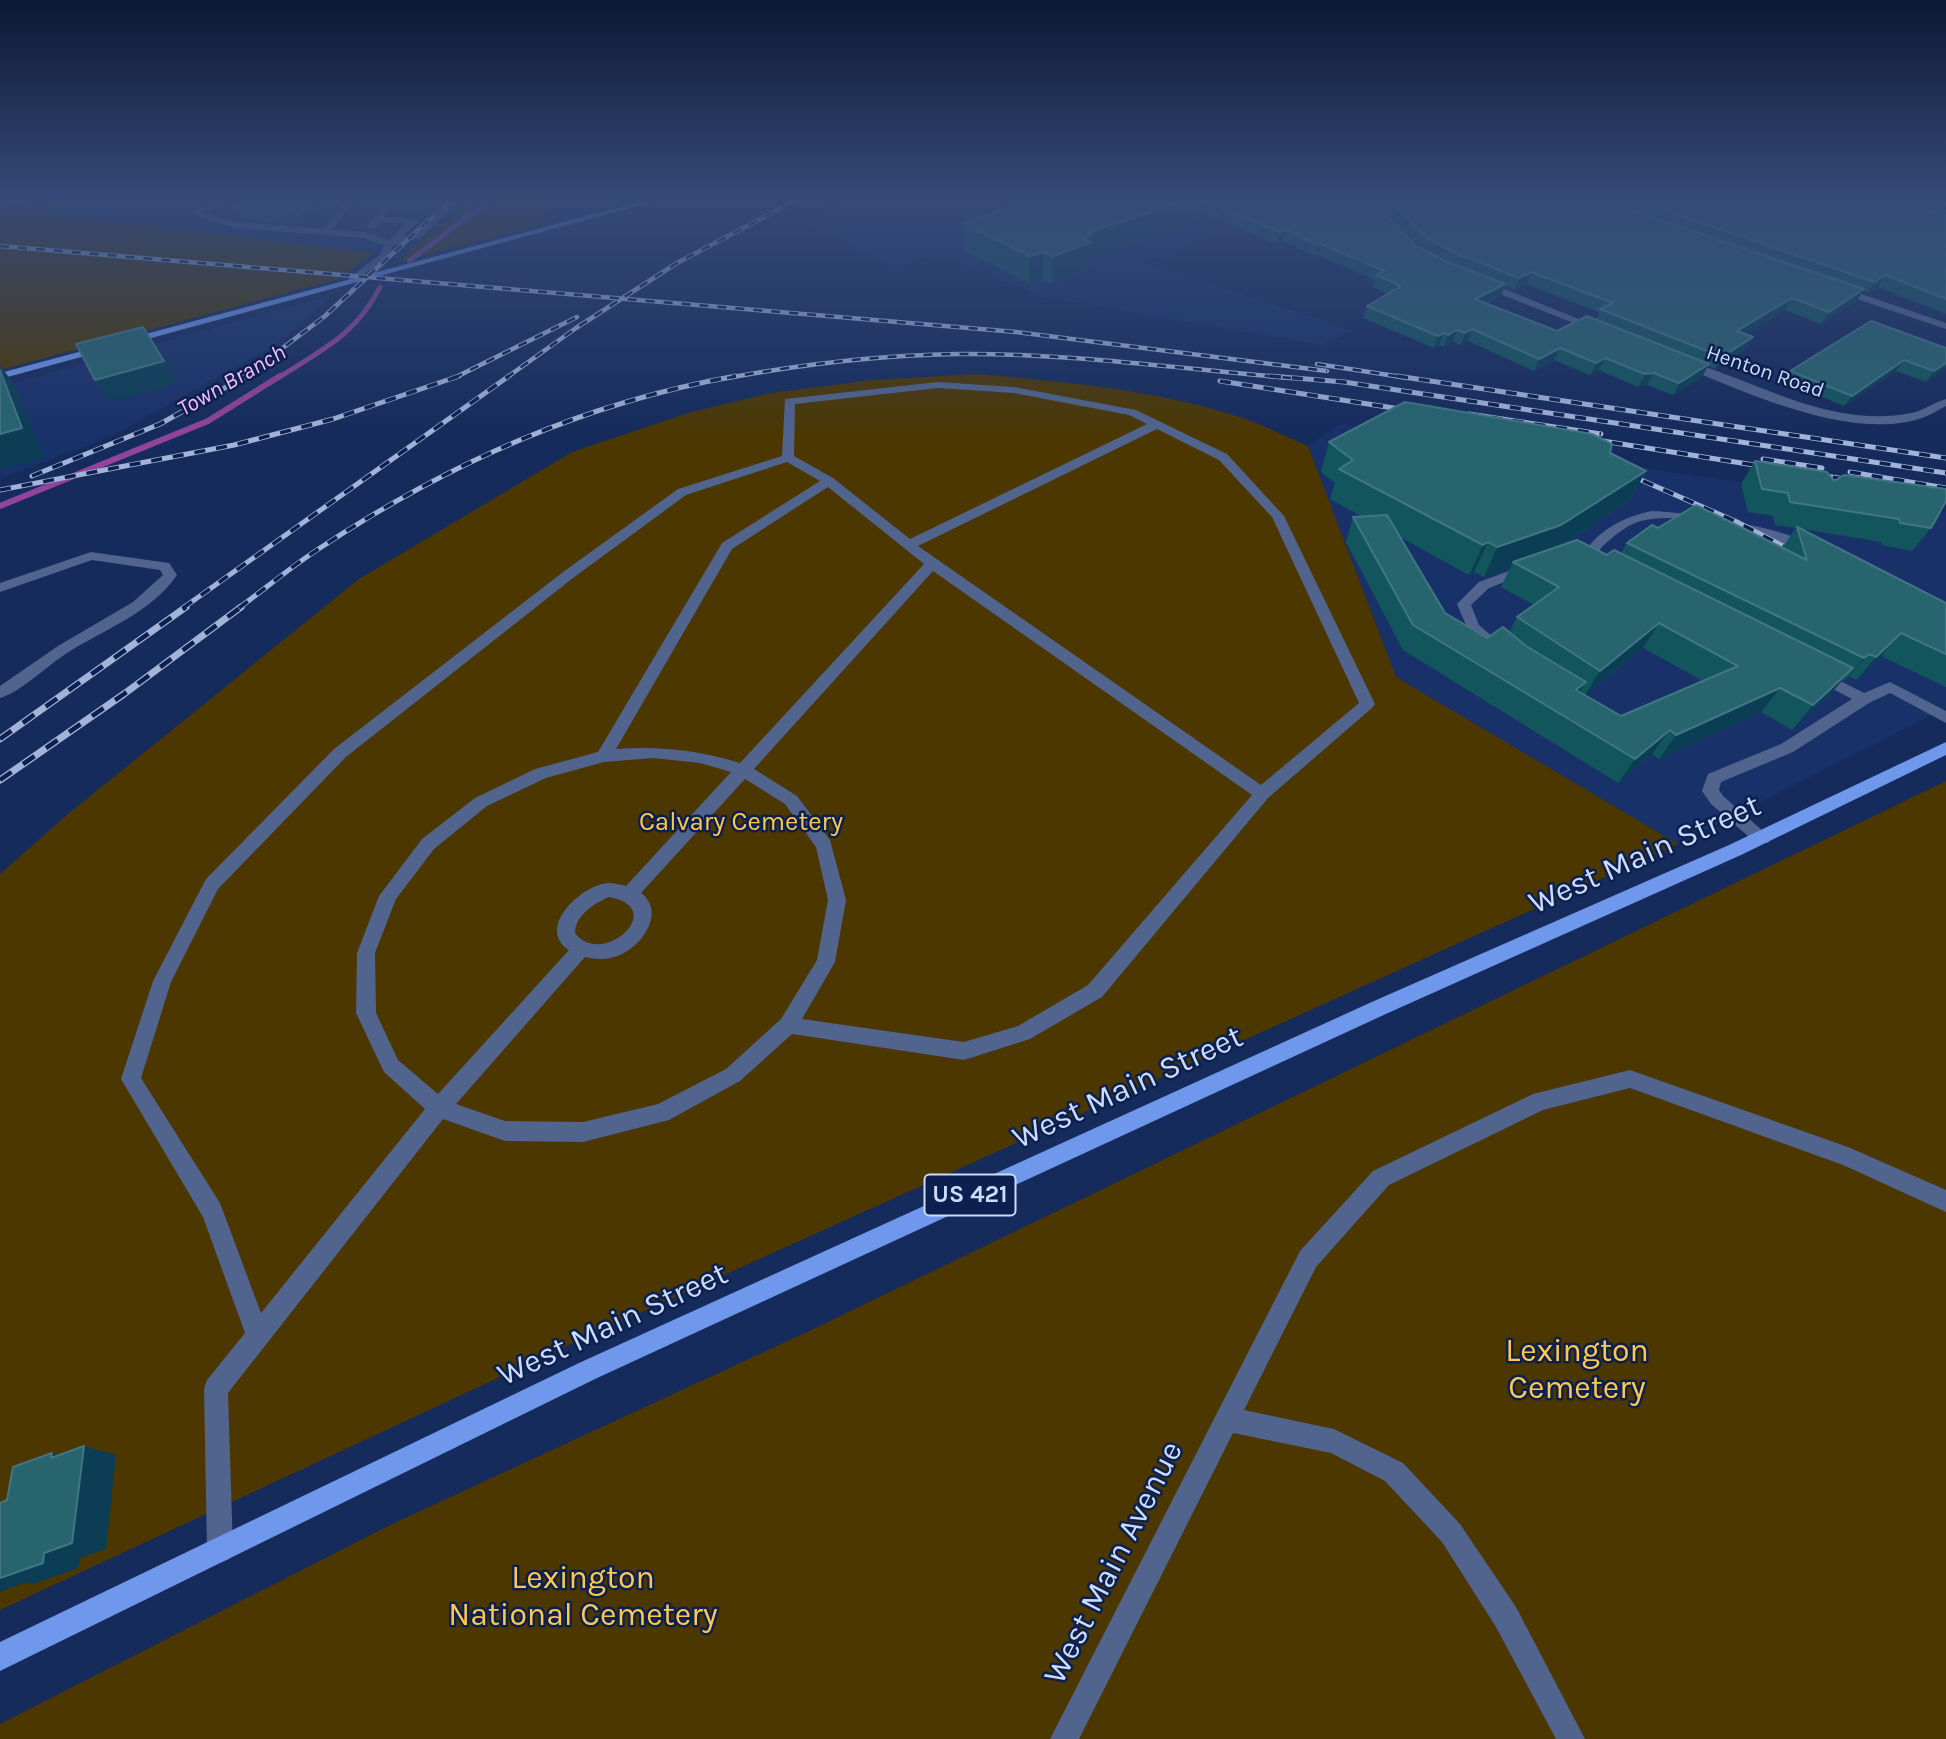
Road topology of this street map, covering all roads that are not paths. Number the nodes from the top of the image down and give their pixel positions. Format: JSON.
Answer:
{"nodes":[{"id":1,"x":358,"y":276,"type":"edge"},
{"id":2,"x":370,"y":276,"type":"edge"},
{"id":3,"x":1471,"y":279,"type":"edge"},
{"id":4,"x":352,"y":281,"type":"junction"},
{"id":5,"x":1829,"y":286,"type":"edge"},
{"id":6,"x":1946,"y":326,"type":"edge"},
{"id":7,"x":1612,"y":335,"type":"edge"},
{"id":8,"x":1676,"y":360,"type":"edge"},
{"id":9,"x":0,"y":376,"type":"edge"},
{"id":10,"x":1946,"y":402,"type":"edge"},
{"id":11,"x":1157,"y":424,"type":"junction"},
{"id":12,"x":788,"y":458,"type":"junction"},
{"id":13,"x":829,"y":481,"type":"junction"},
{"id":14,"x":909,"y":545,"type":"junction"},
{"id":15,"x":1823,"y":555,"type":"edge"},
{"id":16,"x":932,"y":564,"type":"junction"},
{"id":17,"x":1544,"y":564,"type":"edge"},
{"id":18,"x":1617,"y":576,"type":"edge"},
{"id":19,"x":0,"y":588,"type":"edge"},
{"id":20,"x":1510,"y":657,"type":"edge"},
{"id":21,"x":1804,"y":668,"type":"edge"},
{"id":22,"x":0,"y":693,"type":"edge"},
{"id":23,"x":1864,"y":699,"type":"junction"},
{"id":24,"x":1946,"y":718,"type":"edge"},
{"id":25,"x":1946,"y":748,"type":"edge"},
{"id":26,"x":604,"y":756,"type":"junction"},
{"id":27,"x":743,"y":770,"type":"junction"},
{"id":28,"x":1262,"y":794,"type":"junction"},
{"id":29,"x":1762,"y":838,"type":"junction"},
{"id":30,"x":630,"y":893,"type":"junction"},
{"id":31,"x":581,"y":949,"type":"junction"},
{"id":32,"x":788,"y":1025,"type":"junction"},
{"id":33,"x":439,"y":1108,"type":"junction"},
{"id":34,"x":1946,"y":1201,"type":"edge"},
{"id":35,"x":258,"y":1336,"type":"junction"},
{"id":36,"x":1227,"y":1419,"type":"junction"},
{"id":37,"x":220,"y":1550,"type":"junction"},
{"id":38,"x":0,"y":1657,"type":"edge"},
{"id":39,"x":1064,"y":1739,"type":"edge"},
{"id":40,"x":1571,"y":1739,"type":"edge"}],
"edges":[{"from":1,"to":4,"type":"street"},
{"from":2,"to":4,"type":"main road"},
{"from":3,"to":7,"type":"street"},
{"from":4,"to":9,"type":"main road"},
{"from":5,"to":6,"type":"street"},
{"from":8,"to":10,"type":"street","name":"Henton Road"},
{"from":11,"to":12,"type":"street"},
{"from":11,"to":14,"type":"street"},
{"from":11,"to":28,"type":"street"},
{"from":12,"to":13,"type":"street"},
{"from":12,"to":35,"type":"street"},
{"from":13,"to":14,"type":"street"},
{"from":13,"to":26,"type":"street"},
{"from":14,"to":16,"type":"street"},
{"from":15,"to":18,"type":"street"},
{"from":16,"to":27,"type":"street"},
{"from":16,"to":28,"type":"street"},
{"from":17,"to":20,"type":"street"},
{"from":19,"to":22,"type":"street"},
{"from":21,"to":23,"type":"street"},
{"from":23,"to":24,"type":"street"},
{"from":23,"to":29,"type":"street"},
{"from":25,"to":29,"type":"main road","name":"West Main Street","number":"US 421"},
{"from":26,"to":27,"type":"street"},
{"from":26,"to":33,"type":"street"},
{"from":27,"to":30,"type":"street"},
{"from":27,"to":32,"type":"street"},
{"from":28,"to":32,"type":"street"},
{"from":29,"to":37,"type":"main road","name":"West Main Street","number":"US 421"},
{"from":30,"to":31,"type":"street"},
{"from":30,"to":31,"type":"street"},
{"from":31,"to":33,"type":"street"},
{"from":32,"to":33,"type":"street"},
{"from":33,"to":35,"type":"street"},
{"from":34,"to":36,"type":"street","name":"West Main Avenue"},
{"from":35,"to":37,"type":"street"},
{"from":36,"to":39,"type":"street","name":"West Main Avenue"},
{"from":36,"to":40,"type":"street"},
{"from":37,"to":38,"type":"main road","name":"West Main Street","number":"US 421"}]}
